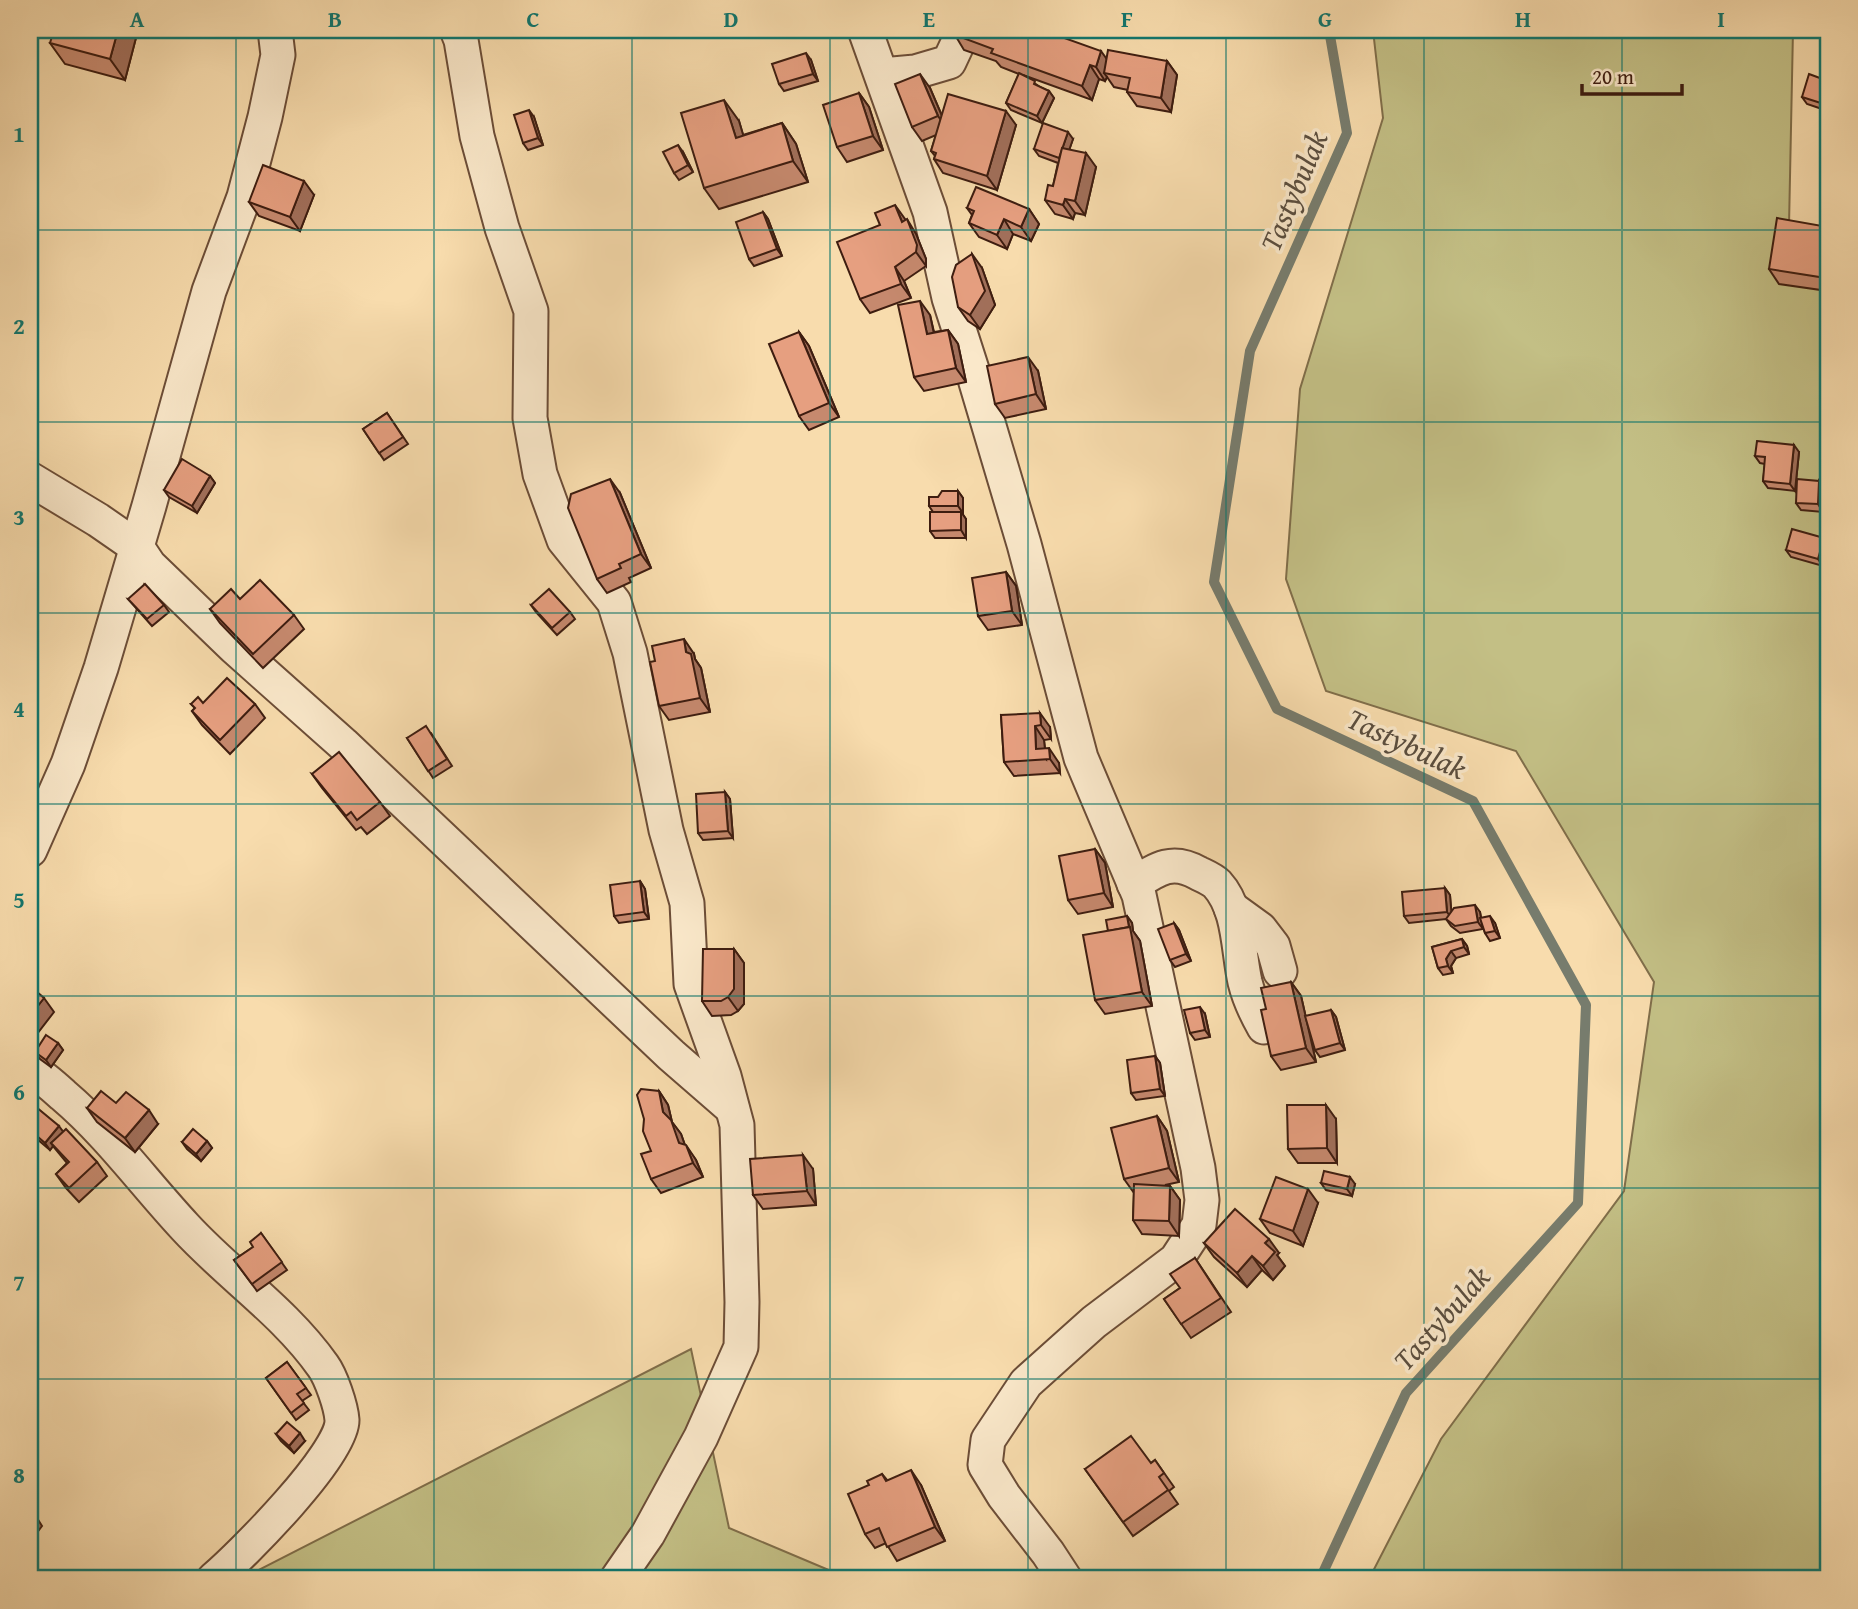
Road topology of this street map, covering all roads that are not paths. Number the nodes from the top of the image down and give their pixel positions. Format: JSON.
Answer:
{"nodes":[{"id":1,"x":275,"y":30,"type":"edge"},
{"id":2,"x":457,"y":30,"type":"edge"},
{"id":3,"x":865,"y":30,"type":"edge"},
{"id":4,"x":964,"y":30,"type":"edge"},
{"id":5,"x":881,"y":75,"type":"junction"},
{"id":6,"x":30,"y":480,"type":"edge"},
{"id":7,"x":137,"y":547,"type":"junction"},
{"id":8,"x":30,"y":850,"type":"edge"},
{"id":9,"x":1134,"y":884,"type":"junction"},
{"id":10,"x":1231,"y":908,"type":"junction"},
{"id":11,"x":1280,"y":971,"type":"dead end"},
{"id":12,"x":1264,"y":1027,"type":"edge"},
{"id":13,"x":30,"y":1069,"type":"edge"},
{"id":14,"x":732,"y":1108,"type":"junction"},
{"id":15,"x":214,"y":1579,"type":"edge"},
{"id":16,"x":617,"y":1579,"type":"edge"},
{"id":17,"x":1065,"y":1579,"type":"edge"}],
"edges":[{"from":1,"to":7,"type":"street"},
{"from":2,"to":14,"type":"street"},
{"from":3,"to":5,"type":"street"},
{"from":4,"to":5,"type":"street"},
{"from":5,"to":9,"type":"street"},
{"from":6,"to":7,"type":"street"},
{"from":7,"to":8,"type":"street"},
{"from":7,"to":14,"type":"street"},
{"from":9,"to":10,"type":"street"},
{"from":9,"to":17,"type":"street"},
{"from":10,"to":11,"type":"street"},
{"from":10,"to":12,"type":"street"},
{"from":13,"to":15,"type":"street"},
{"from":14,"to":16,"type":"street"}]}
